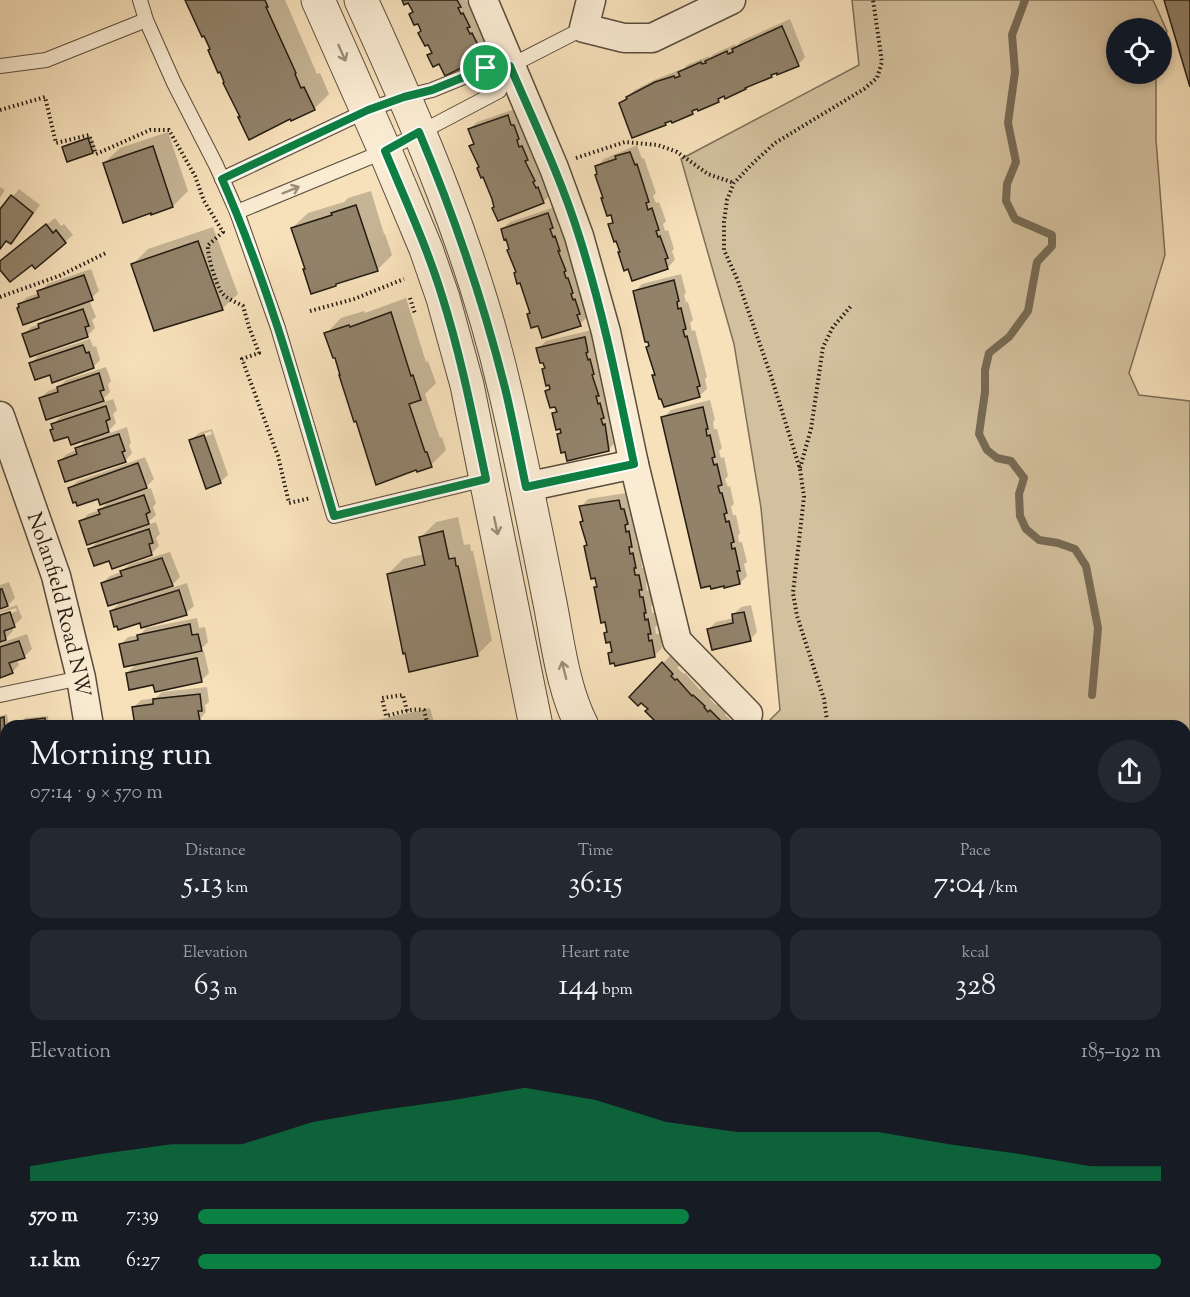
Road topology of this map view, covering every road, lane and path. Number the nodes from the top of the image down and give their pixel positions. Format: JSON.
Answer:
{"nodes":[{"id":1,"x":140,"y":0,"type":"edge"},
{"id":2,"x":318,"y":0,"type":"edge"},
{"id":3,"x":361,"y":0,"type":"edge"},
{"id":4,"x":483,"y":0,"type":"edge"},
{"id":5,"x":591,"y":0,"type":"edge"},
{"id":6,"x":731,"y":0,"type":"edge"},
{"id":7,"x":873,"y":0,"type":"edge"},
{"id":8,"x":146,"y":20,"type":"junction"},
{"id":9,"x":584,"y":28,"type":"junction"},
{"id":10,"x":0,"y":66,"type":"edge"},
{"id":11,"x":510,"y":66,"type":"junction"},
{"id":12,"x":404,"y":97,"type":"junction"},
{"id":13,"x":0,"y":110,"type":"edge"},
{"id":14,"x":368,"y":110,"type":"junction"},
{"id":15,"x":419,"y":132,"type":"junction"},
{"id":16,"x":385,"y":151,"type":"junction"},
{"id":17,"x":554,"y":168,"type":"junction"},
{"id":18,"x":222,"y":179,"type":"junction"},
{"id":19,"x":734,"y":183,"type":"junction"},
{"id":20,"x":237,"y":212,"type":"junction"},
{"id":21,"x":106,"y":254,"type":"dead end"},
{"id":22,"x":404,"y":279,"type":"dead end"},
{"id":23,"x":0,"y":297,"type":"edge"},
{"id":24,"x":851,"y":306,"type":"dead end"},
{"id":25,"x":310,"y":311,"type":"dead end"},
{"id":26,"x":0,"y":416,"type":"edge"},
{"id":27,"x":634,"y":464,"type":"junction"},
{"id":28,"x":800,"y":469,"type":"junction"},
{"id":29,"x":486,"y":479,"type":"junction"},
{"id":30,"x":526,"y":487,"type":"junction"},
{"id":31,"x":328,"y":494,"type":"junction"},
{"id":32,"x":81,"y":678,"type":"junction"},
{"id":33,"x":0,"y":695,"type":"edge"},
{"id":34,"x":407,"y":711,"type":"junction"},
{"id":35,"x":748,"y":714,"type":"dead end"},
{"id":36,"x":88,"y":720,"type":"edge"},
{"id":37,"x":426,"y":720,"type":"edge"},
{"id":38,"x":535,"y":720,"type":"edge"},
{"id":39,"x":579,"y":720,"type":"edge"},
{"id":40,"x":827,"y":720,"type":"edge"}],
"edges":[{"from":1,"to":8,"type":"lane"},
{"from":2,"to":14,"type":"street","one_way":true},
{"from":3,"to":12,"type":"street"},
{"from":4,"to":11,"type":"street"},
{"from":5,"to":9,"type":"street"},
{"from":6,"to":9,"type":"street"},
{"from":7,"to":19,"type":"path"},
{"from":8,"to":10,"type":"lane"},
{"from":8,"to":18,"type":"lane"},
{"from":9,"to":11,"type":"lane"},
{"from":11,"to":12,"type":"lane"},
{"from":11,"to":15,"type":"lane"},
{"from":11,"to":17,"type":"street"},
{"from":12,"to":14,"type":"lane"},
{"from":12,"to":15,"type":"street"},
{"from":13,"to":31,"type":"path"},
{"from":14,"to":16,"type":"street"},
{"from":14,"to":18,"type":"lane"},
{"from":15,"to":16,"type":"lane"},
{"from":15,"to":30,"type":"street"},
{"from":20,"to":16,"type":"lane","one_way":true},
{"from":16,"to":29,"type":"street"},
{"from":17,"to":19,"type":"path"},
{"from":17,"to":27,"type":"street"},
{"from":18,"to":20,"type":"lane"},
{"from":19,"to":28,"type":"path"},
{"from":20,"to":31,"type":"lane"},
{"from":21,"to":23,"type":"path"},
{"from":22,"to":25,"type":"path"},
{"from":24,"to":28,"type":"path"},
{"from":26,"to":32,"type":"street","name":"Nolanfield Road NW"},
{"from":27,"to":30,"type":"street"},
{"from":27,"to":35,"type":"street"},
{"from":28,"to":40,"type":"path"},
{"from":29,"to":31,"type":"lane"},
{"from":29,"to":38,"type":"street","one_way":true},
{"from":39,"to":30,"type":"street","one_way":true},
{"from":32,"to":33,"type":"lane"},
{"from":32,"to":36,"type":"street","name":"Nolanfield Road NW"},
{"from":34,"to":34,"type":"path"},
{"from":34,"to":37,"type":"path"}]}
